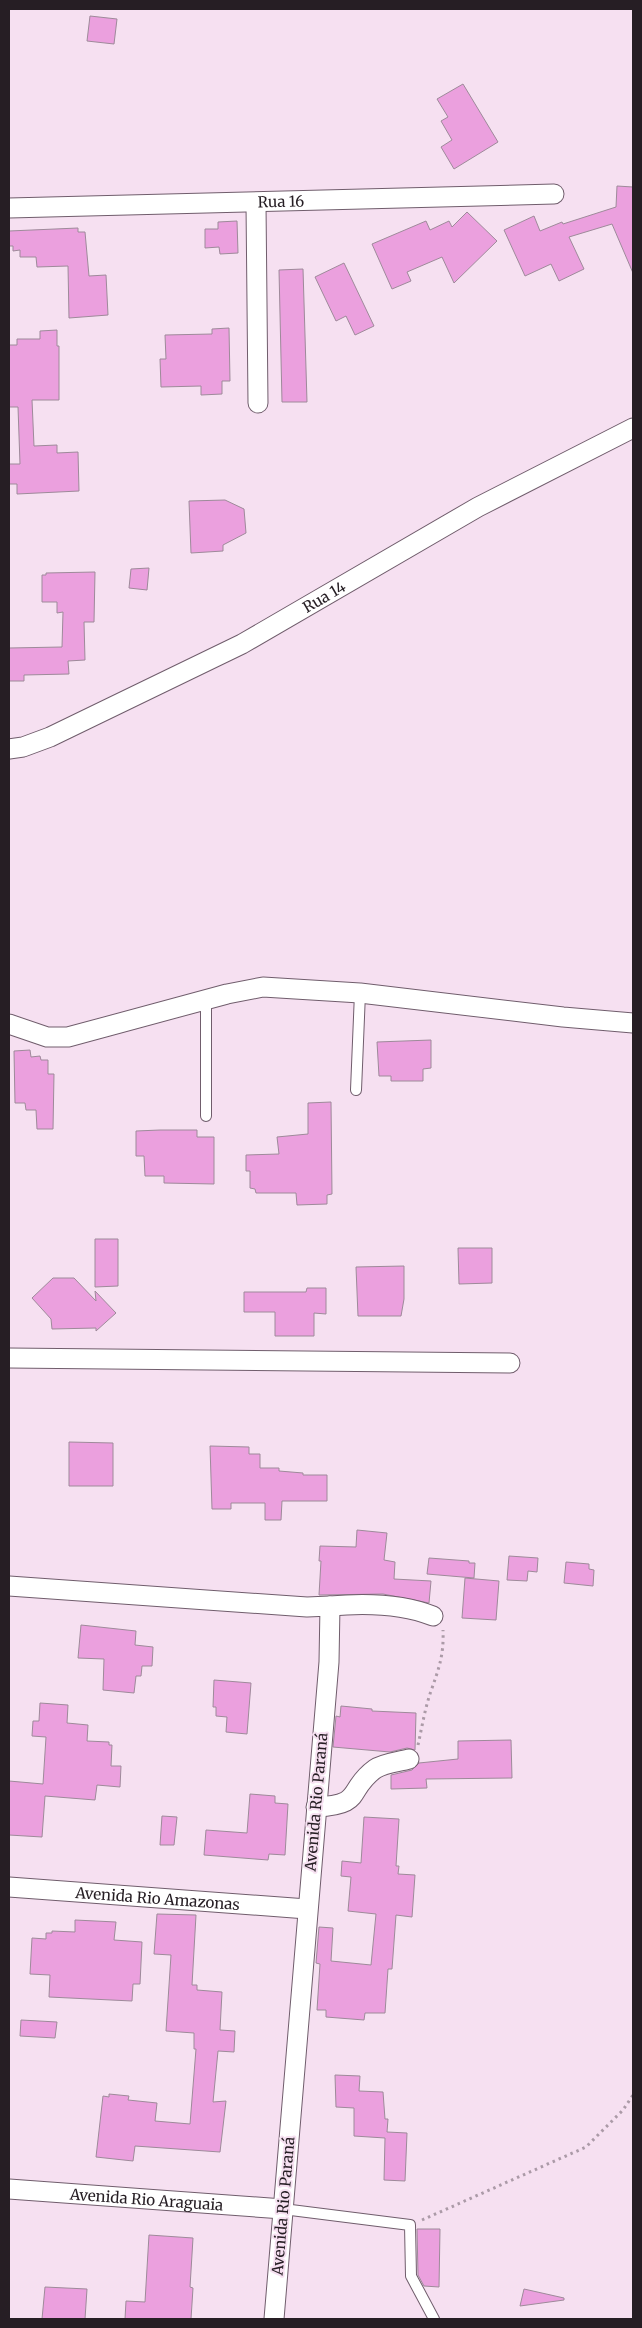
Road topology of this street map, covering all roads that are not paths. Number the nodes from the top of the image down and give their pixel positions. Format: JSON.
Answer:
{"nodes":[{"id":1,"x":554,"y":194,"type":"dead end"},
{"id":2,"x":256,"y":204,"type":"junction"},
{"id":3,"x":9,"y":208,"type":"edge"},
{"id":4,"x":258,"y":403,"type":"dead end"},
{"id":5,"x":633,"y":428,"type":"edge"},
{"id":6,"x":9,"y":749,"type":"edge"},
{"id":7,"x":360,"y":993,"type":"junction"},
{"id":8,"x":206,"y":1000,"type":"junction"},
{"id":9,"x":633,"y":1023,"type":"edge"},
{"id":10,"x":9,"y":1024,"type":"edge"},
{"id":11,"x":356,"y":1090,"type":"dead end"},
{"id":12,"x":206,"y":1116,"type":"dead end"},
{"id":13,"x":9,"y":1358,"type":"edge"},
{"id":14,"x":510,"y":1363,"type":"dead end"},
{"id":15,"x":9,"y":1586,"type":"edge"},
{"id":16,"x":330,"y":1606,"type":"junction"},
{"id":17,"x":433,"y":1616,"type":"road end"},
{"id":18,"x":409,"y":1759,"type":"road end"},
{"id":19,"x":316,"y":1807,"type":"junction"},
{"id":20,"x":9,"y":1887,"type":"edge"},
{"id":21,"x":307,"y":1909,"type":"junction"},
{"id":22,"x":9,"y":2189,"type":"edge"},
{"id":23,"x":283,"y":2209,"type":"junction"},
{"id":24,"x":274,"y":2319,"type":"edge"},
{"id":25,"x":434,"y":2319,"type":"edge"}],
"edges":[{"from":1,"to":2,"type":"street","name":"Rua 16"},
{"from":2,"to":3,"type":"street","name":"Rua 16"},
{"from":2,"to":4,"type":"street"},
{"from":5,"to":6,"type":"street","name":"Rua 14"},
{"from":7,"to":8,"type":"street"},
{"from":7,"to":9,"type":"street"},
{"from":7,"to":11,"type":"lane"},
{"from":8,"to":10,"type":"street"},
{"from":8,"to":12,"type":"lane"},
{"from":13,"to":14,"type":"street"},
{"from":15,"to":16,"type":"street"},
{"from":16,"to":17,"type":"street"},
{"from":16,"to":19,"type":"street","name":"Avenida Rio Paraná"},
{"from":18,"to":19,"type":"street"},
{"from":19,"to":21,"type":"street","name":"Avenida Rio Paraná"},
{"from":20,"to":21,"type":"street","name":"Avenida Rio Amazonas"},
{"from":21,"to":23,"type":"street","name":"Avenida Rio Paraná"},
{"from":22,"to":23,"type":"street","name":"Avenida Rio Araguaia"},
{"from":23,"to":24,"type":"street","name":"Avenida Rio Paraná"},
{"from":23,"to":25,"type":"lane"}]}
